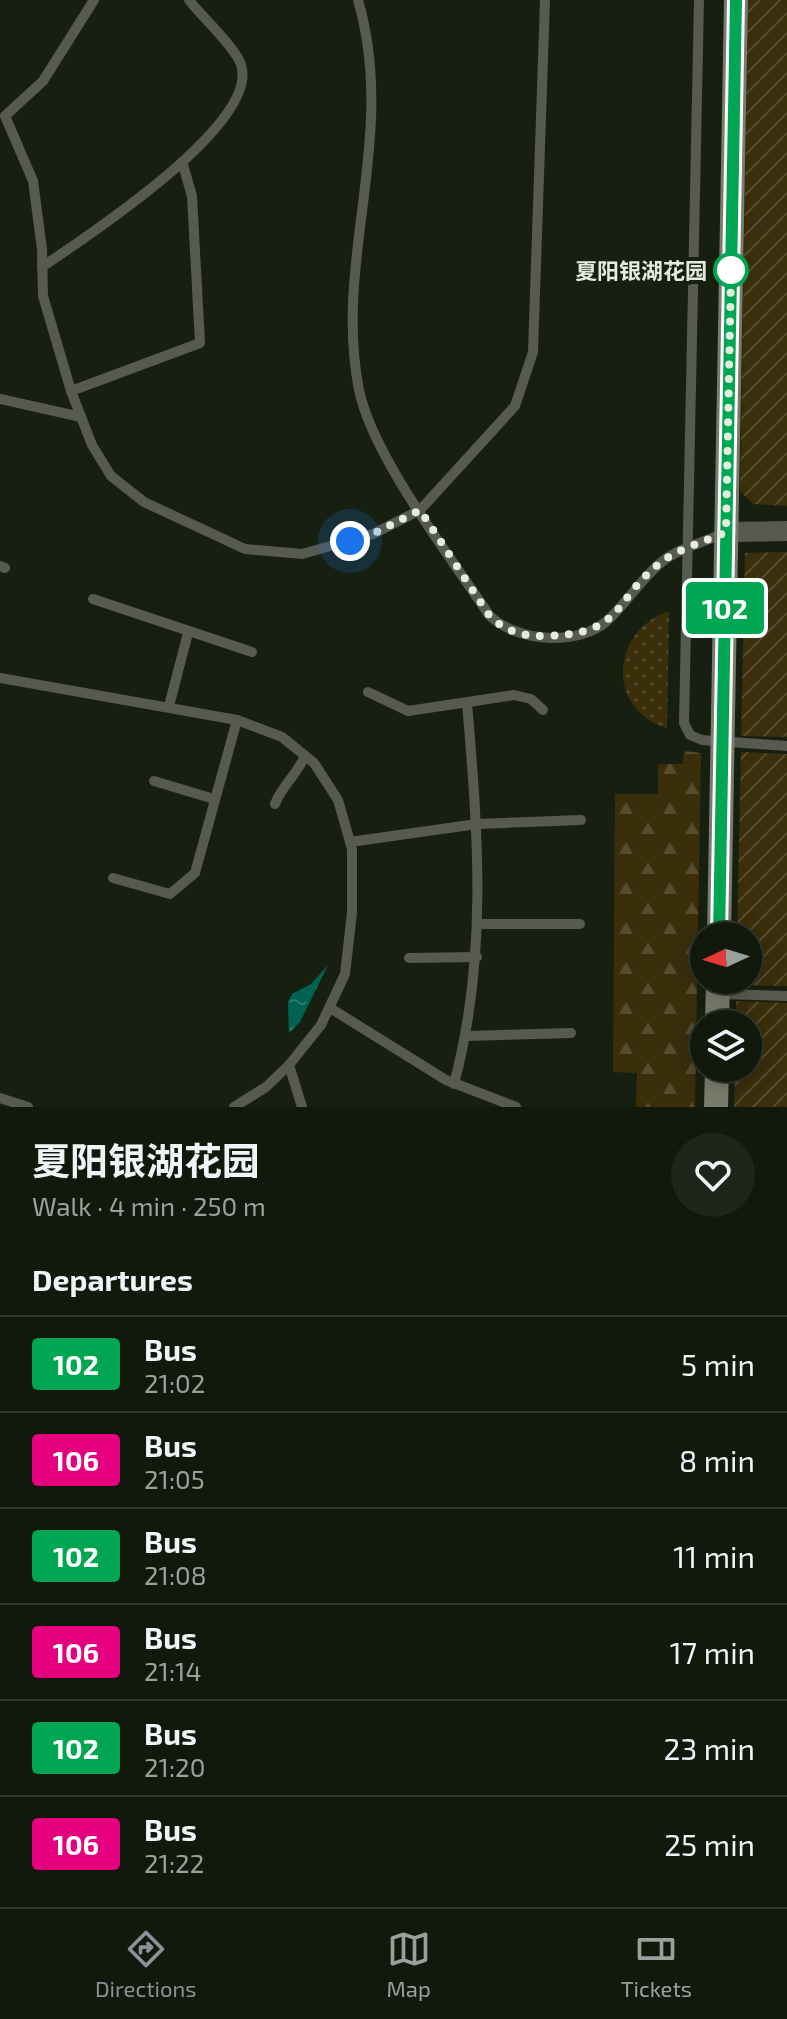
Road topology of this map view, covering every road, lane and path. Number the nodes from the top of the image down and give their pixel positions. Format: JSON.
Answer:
{"nodes":[{"id":1,"x":94,"y":0,"type":"edge"},
{"id":2,"x":189,"y":0,"type":"edge"},
{"id":3,"x":358,"y":0,"type":"edge"},
{"id":4,"x":545,"y":0,"type":"edge"},
{"id":5,"x":699,"y":0,"type":"edge"},
{"id":6,"x":736,"y":0,"type":"edge"},
{"id":7,"x":183,"y":165,"type":"junction"},
{"id":8,"x":42,"y":267,"type":"junction"},
{"id":9,"x":71,"y":391,"type":"junction"},
{"id":10,"x":0,"y":399,"type":"edge"},
{"id":11,"x":81,"y":417,"type":"junction"},
{"id":12,"x":420,"y":510,"type":"junction"},
{"id":13,"x":787,"y":531,"type":"edge"},
{"id":14,"x":726,"y":532,"type":"junction"},
{"id":15,"x":686,"y":550,"type":"junction"},
{"id":16,"x":93,"y":599,"type":"dead end"},
{"id":17,"x":188,"y":633,"type":"junction"},
{"id":18,"x":252,"y":652,"type":"dead end"},
{"id":19,"x":0,"y":678,"type":"edge"},
{"id":20,"x":368,"y":692,"type":"dead end"},
{"id":21,"x":467,"y":703,"type":"junction"},
{"id":22,"x":169,"y":706,"type":"junction"},
{"id":23,"x":543,"y":710,"type":"dead end"},
{"id":24,"x":237,"y":720,"type":"junction"},
{"id":25,"x":722,"y":744,"type":"junction"},
{"id":26,"x":787,"y":746,"type":"edge"},
{"id":27,"x":305,"y":756,"type":"junction"},
{"id":28,"x":154,"y":781,"type":"dead end"},
{"id":29,"x":214,"y":799,"type":"junction"},
{"id":30,"x":275,"y":804,"type":"dead end"},
{"id":31,"x":581,"y":820,"type":"dead end"},
{"id":32,"x":477,"y":824,"type":"junction"},
{"id":33,"x":350,"y":842,"type":"junction"},
{"id":34,"x":113,"y":878,"type":"dead end"},
{"id":35,"x":719,"y":922,"type":"edge"},
{"id":36,"x":477,"y":924,"type":"junction"},
{"id":37,"x":580,"y":924,"type":"dead end"},
{"id":38,"x":477,"y":957,"type":"junction"},
{"id":39,"x":409,"y":958,"type":"dead end"},
{"id":40,"x":762,"y":993,"type":"edge"},
{"id":41,"x":787,"y":996,"type":"edge"},
{"id":42,"x":330,"y":1008,"type":"junction"},
{"id":43,"x":571,"y":1033,"type":"dead end"},
{"id":44,"x":467,"y":1036,"type":"junction"},
{"id":45,"x":289,"y":1065,"type":"junction"},
{"id":46,"x":717,"y":1082,"type":"edge"},
{"id":47,"x":454,"y":1084,"type":"junction"},
{"id":48,"x":0,"y":1098,"type":"edge"},
{"id":49,"x":16,"y":1106,"type":"edge"},
{"id":50,"x":28,"y":1107,"type":"edge"},
{"id":51,"x":234,"y":1107,"type":"edge"},
{"id":52,"x":302,"y":1107,"type":"edge"},
{"id":53,"x":516,"y":1107,"type":"edge"},
{"id":54,"x":716,"y":1107,"type":"edge"}],
"edges":[{"from":1,"to":8,"type":"lane"},
{"from":2,"to":7,"type":"lane"},
{"from":3,"to":12,"type":"lane"},
{"from":4,"to":12,"type":"lane"},
{"from":5,"to":15,"type":"lane"},
{"from":6,"to":14,"type":"street"},
{"from":7,"to":8,"type":"lane"},
{"from":7,"to":9,"type":"lane"},
{"from":8,"to":9,"type":"lane"},
{"from":9,"to":11,"type":"lane"},
{"from":10,"to":11,"type":"lane"},
{"from":11,"to":12,"type":"lane"},
{"from":12,"to":15,"type":"lane"},
{"from":13,"to":14,"type":"street"},
{"from":14,"to":15,"type":"lane"},
{"from":14,"to":25,"type":"street"},
{"from":15,"to":25,"type":"lane"},
{"from":16,"to":17,"type":"lane"},
{"from":17,"to":18,"type":"lane"},
{"from":17,"to":22,"type":"lane"},
{"from":19,"to":22,"type":"lane"},
{"from":20,"to":21,"type":"lane"},
{"from":21,"to":23,"type":"lane"},
{"from":21,"to":32,"type":"lane"},
{"from":22,"to":24,"type":"lane"},
{"from":24,"to":27,"type":"lane"},
{"from":24,"to":29,"type":"lane"},
{"from":25,"to":26,"type":"lane"},
{"from":25,"to":35,"type":"street"},
{"from":27,"to":30,"type":"lane"},
{"from":27,"to":33,"type":"lane"},
{"from":28,"to":29,"type":"lane"},
{"from":29,"to":34,"type":"lane"},
{"from":31,"to":32,"type":"lane"},
{"from":32,"to":33,"type":"lane"},
{"from":32,"to":36,"type":"lane"},
{"from":33,"to":42,"type":"lane"},
{"from":36,"to":37,"type":"lane"},
{"from":36,"to":38,"type":"lane"},
{"from":38,"to":39,"type":"lane"},
{"from":38,"to":44,"type":"lane"},
{"from":40,"to":41,"type":"lane"},
{"from":42,"to":45,"type":"lane"},
{"from":42,"to":47,"type":"lane"},
{"from":43,"to":44,"type":"lane"},
{"from":44,"to":47,"type":"lane"},
{"from":45,"to":51,"type":"lane"},
{"from":45,"to":52,"type":"lane"},
{"from":46,"to":54,"type":"street"},
{"from":47,"to":53,"type":"lane"},
{"from":48,"to":49,"type":"lane"},
{"from":49,"to":50,"type":"lane"}]}
